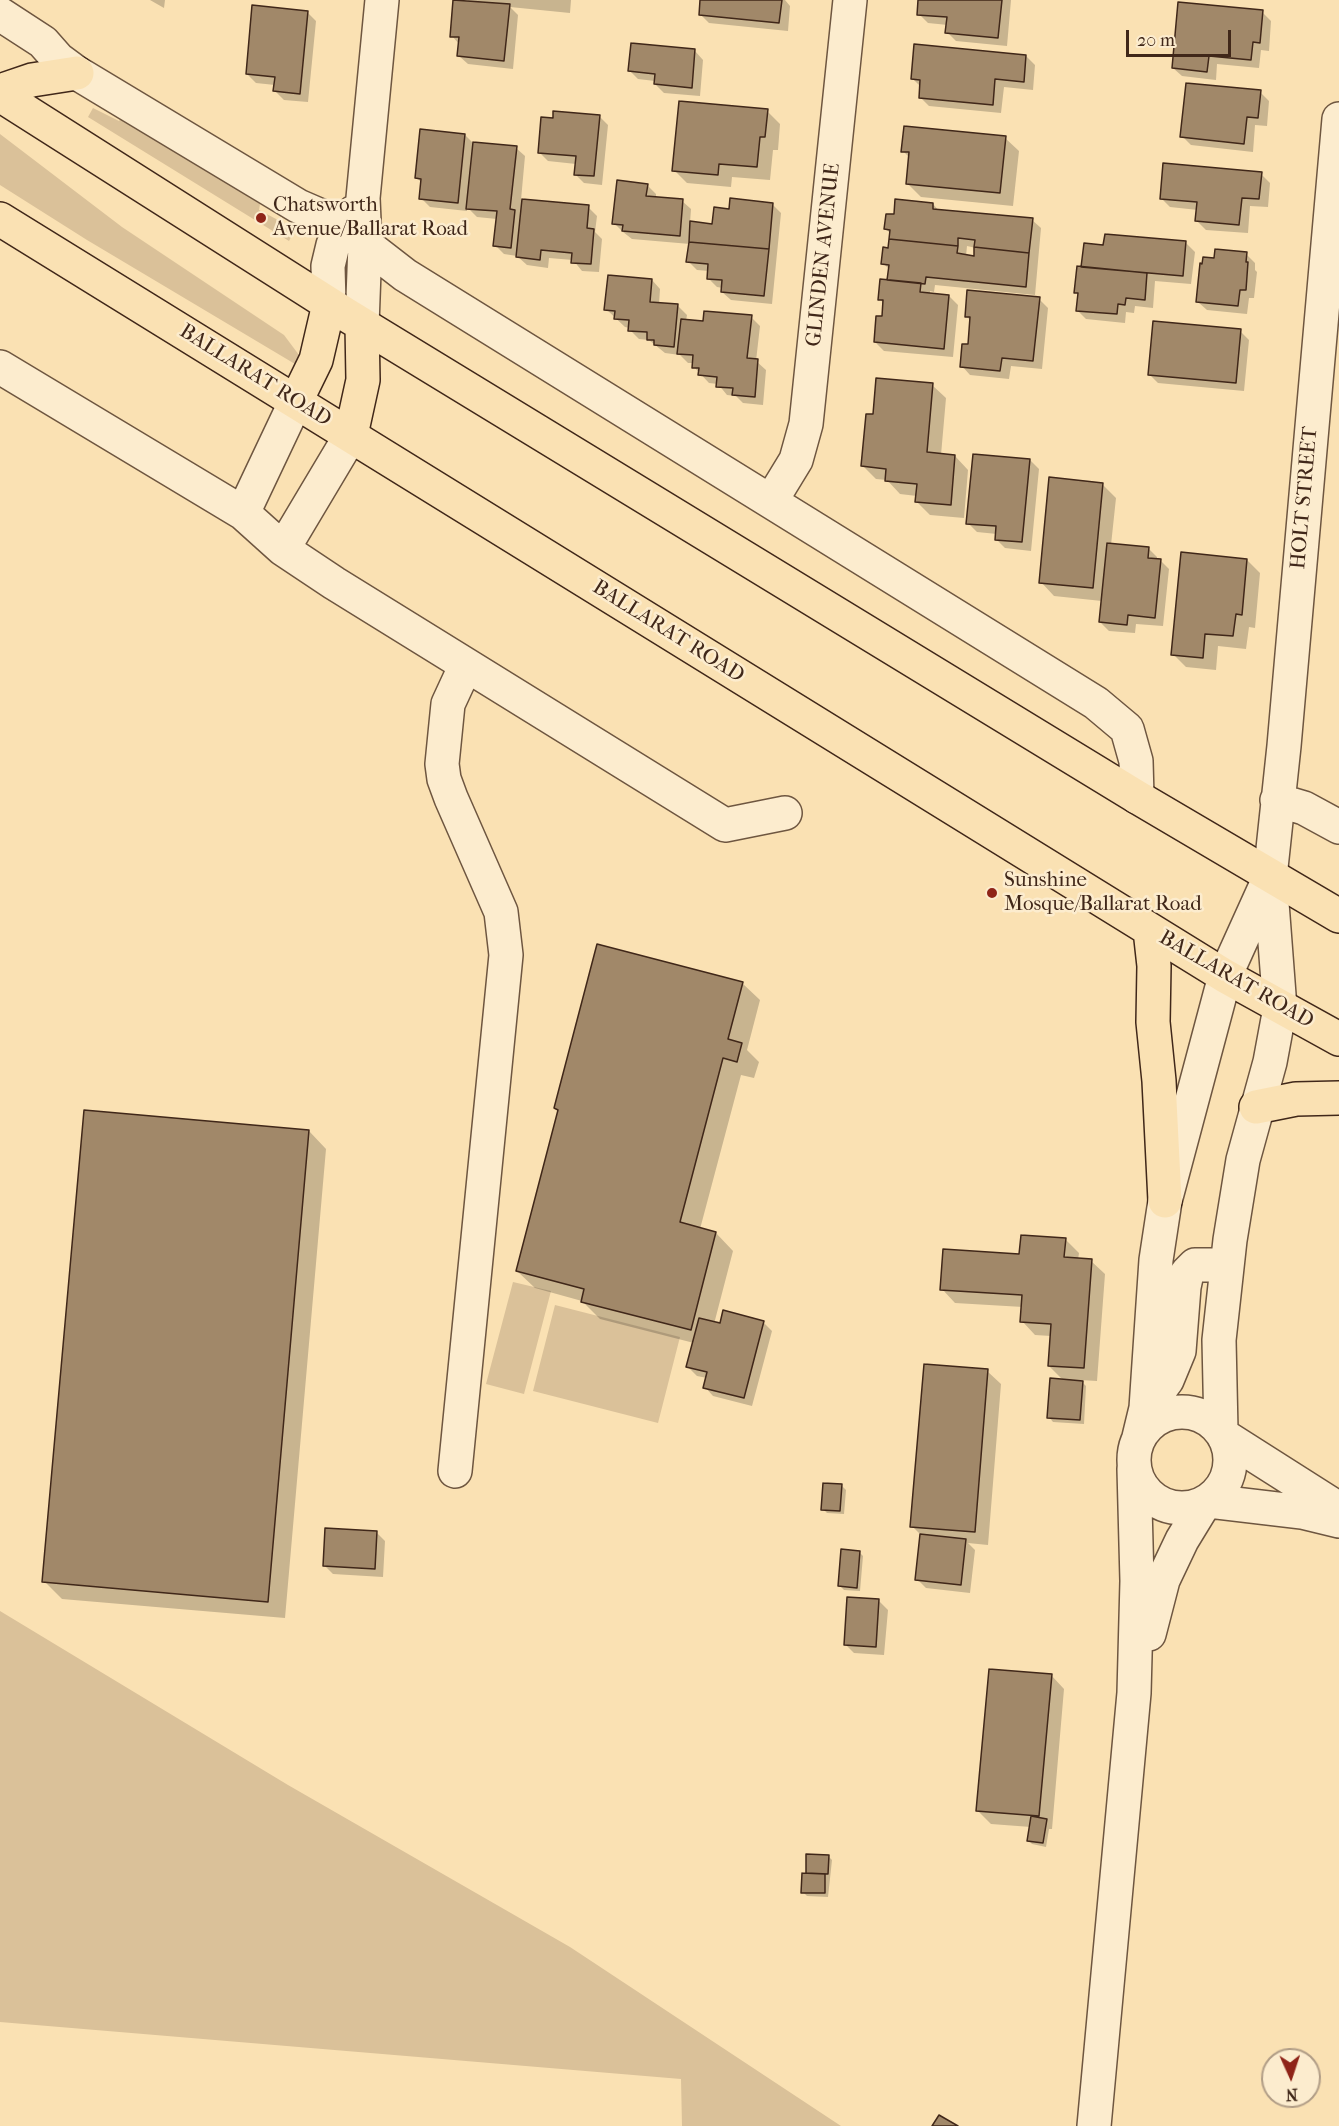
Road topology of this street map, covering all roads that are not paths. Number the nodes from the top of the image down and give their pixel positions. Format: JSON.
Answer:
{"nodes":[{"id":1,"x":382,"y":0,"type":"edge"},
{"id":2,"x":850,"y":0,"type":"edge"},
{"id":3,"x":0,"y":15,"type":"edge"},
{"id":4,"x":76,"y":73,"type":"junction"},
{"id":5,"x":0,"y":93,"type":"edge"},
{"id":6,"x":1339,"y":119,"type":"edge"},
{"id":7,"x":0,"y":219,"type":"edge"},
{"id":8,"x":354,"y":236,"type":"junction"},
{"id":9,"x":329,"y":304,"type":"junction"},
{"id":10,"x":362,"y":325,"type":"junction"},
{"id":11,"x":0,"y":367,"type":"edge"},
{"id":12,"x":296,"y":400,"type":"junction"},
{"id":13,"x":351,"y":435,"type":"junction"},
{"id":14,"x":771,"y":501,"type":"junction"},
{"id":15,"x":243,"y":513,"type":"junction"},
{"id":16,"x":283,"y":549,"type":"junction"},
{"id":17,"x":466,"y":665,"type":"junction"},
{"id":18,"x":1137,"y":797,"type":"junction"},
{"id":19,"x":1277,"y":800,"type":"junction"},
{"id":20,"x":785,"y":813,"type":"dead end"},
{"id":21,"x":1339,"y":827,"type":"edge"},
{"id":22,"x":1270,"y":877,"type":"junction"},
{"id":23,"x":1339,"y":916,"type":"edge"},
{"id":24,"x":1150,"y":930,"type":"junction"},
{"id":25,"x":1225,"y":976,"type":"junction"},
{"id":26,"x":1280,"y":1008,"type":"junction"},
{"id":27,"x":1339,"y":1040,"type":"edge"},
{"id":28,"x":1339,"y":1098,"type":"edge"},
{"id":29,"x":1256,"y":1107,"type":"junction"},
{"id":30,"x":1165,"y":1201,"type":"junction"},
{"id":31,"x":1227,"y":1265,"type":"junction"},
{"id":32,"x":1143,"y":1422,"type":"junction"},
{"id":33,"x":1223,"y":1433,"type":"junction"},
{"id":34,"x":1134,"y":1469,"type":"junction"},
{"id":35,"x":455,"y":1471,"type":"dead end"},
{"id":36,"x":1207,"y":1502,"type":"junction"},
{"id":37,"x":1339,"y":1509,"type":"edge"},
{"id":38,"x":1339,"y":1521,"type":"edge"},
{"id":39,"x":1134,"y":1693,"type":"junction"},
{"id":40,"x":1094,"y":2126,"type":"edge"}],
"edges":[{"from":1,"to":8,"type":"street"},
{"from":2,"to":14,"type":"street","name":"GLINDEN AVENUE"},
{"from":3,"to":4,"type":"street"},
{"from":4,"to":5,"type":"highway"},
{"from":4,"to":8,"type":"street"},
{"from":5,"to":9,"type":"highway"},
{"from":6,"to":19,"type":"street","name":"HOLT STREET"},
{"from":7,"to":12,"type":"highway","name":"BALLARAT ROAD"},
{"from":8,"to":9,"type":"street"},
{"from":8,"to":10,"type":"street"},
{"from":8,"to":14,"type":"street"},
{"from":9,"to":10,"type":"highway"},
{"from":9,"to":12,"type":"highway"},
{"from":10,"to":13,"type":"highway"},
{"from":10,"to":18,"type":"highway"},
{"from":11,"to":15,"type":"street"},
{"from":12,"to":13,"type":"highway","name":"BALLARAT ROAD"},
{"from":12,"to":15,"type":"street"},
{"from":13,"to":16,"type":"street"},
{"from":13,"to":24,"type":"highway","name":"BALLARAT ROAD"},
{"from":14,"to":18,"type":"street"},
{"from":15,"to":16,"type":"street"},
{"from":16,"to":17,"type":"street"},
{"from":17,"to":20,"type":"street"},
{"from":17,"to":35,"type":"street"},
{"from":18,"to":22,"type":"highway"},
{"from":19,"to":21,"type":"street"},
{"from":19,"to":22,"type":"street","name":"HOLT STREET"},
{"from":22,"to":23,"type":"highway"},
{"from":22,"to":25,"type":"street"},
{"from":22,"to":26,"type":"street"},
{"from":24,"to":25,"type":"highway","name":"BALLARAT ROAD"},
{"from":24,"to":30,"type":"highway"},
{"from":25,"to":26,"type":"highway","name":"BALLARAT ROAD"},
{"from":25,"to":30,"type":"street"},
{"from":26,"to":27,"type":"highway","name":"BALLARAT ROAD"},
{"from":26,"to":29,"type":"street"},
{"from":28,"to":29,"type":"highway"},
{"from":29,"to":31,"type":"street"},
{"from":30,"to":32,"type":"street"},
{"from":31,"to":32,"type":"street"},
{"from":31,"to":33,"type":"street"},
{"from":32,"to":33,"type":"street"},
{"from":32,"to":34,"type":"street"},
{"from":33,"to":36,"type":"street"},
{"from":33,"to":37,"type":"street"},
{"from":34,"to":36,"type":"street"},
{"from":34,"to":39,"type":"street"},
{"from":36,"to":38,"type":"street"},
{"from":36,"to":39,"type":"street"},
{"from":39,"to":40,"type":"street"}]}
